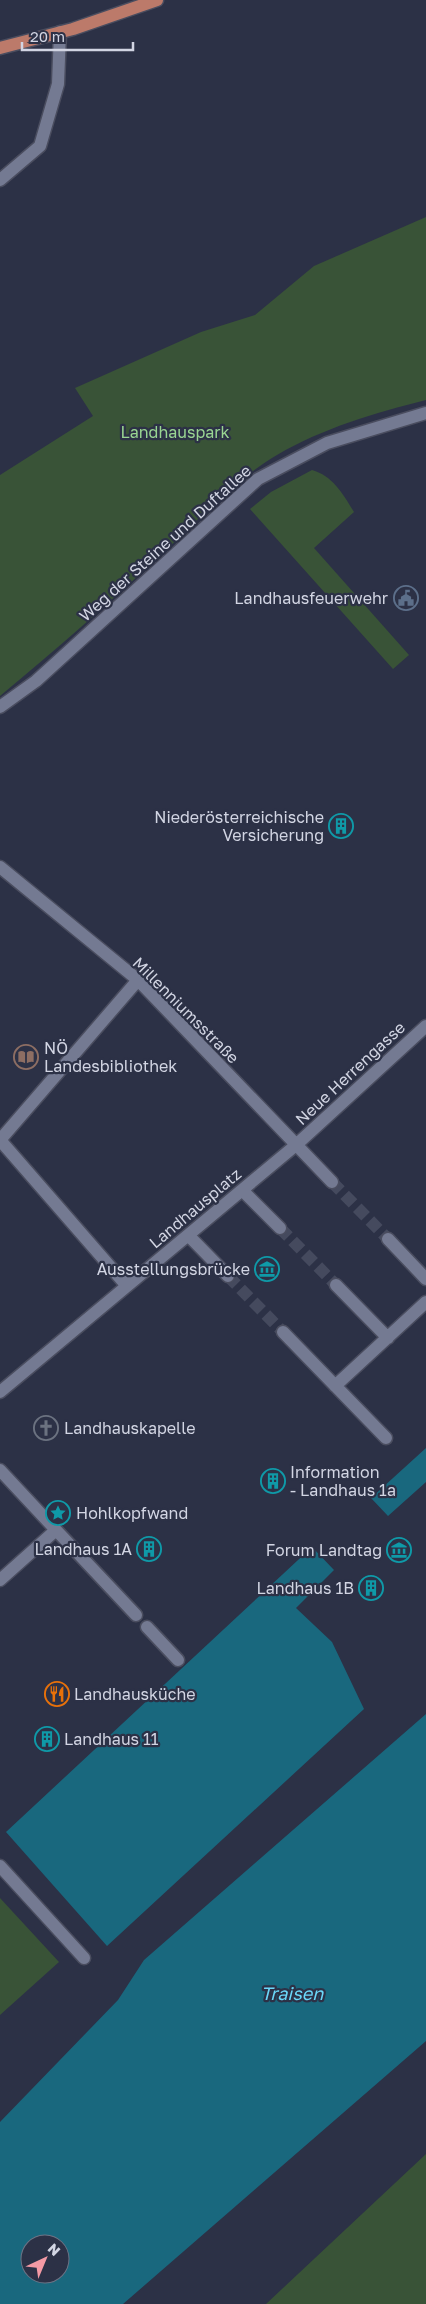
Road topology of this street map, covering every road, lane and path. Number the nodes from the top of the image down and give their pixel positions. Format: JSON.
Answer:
{"nodes":[{"id":1,"x":157,"y":0,"type":"edge"},
{"id":2,"x":60,"y":32,"type":"junction"},
{"id":3,"x":0,"y":48,"type":"edge"},
{"id":4,"x":0,"y":180,"type":"edge"},
{"id":5,"x":426,"y":413,"type":"edge"},
{"id":6,"x":0,"y":707,"type":"edge"},
{"id":7,"x":0,"y":867,"type":"edge"},
{"id":8,"x":138,"y":980,"type":"junction"},
{"id":9,"x":426,"y":1026,"type":"edge"},
{"id":10,"x":0,"y":1140,"type":"edge"},
{"id":11,"x":296,"y":1145,"type":"junction"},
{"id":12,"x":332,"y":1182,"type":"tunnel mouth"},
{"id":13,"x":242,"y":1190,"type":"junction"},
{"id":14,"x":280,"y":1228,"type":"tunnel mouth"},
{"id":15,"x":188,"y":1235,"type":"junction"},
{"id":16,"x":388,"y":1239,"type":"tunnel mouth"},
{"id":17,"x":228,"y":1276,"type":"tunnel mouth"},
{"id":18,"x":426,"y":1279,"type":"edge"},
{"id":19,"x":336,"y":1285,"type":"tunnel mouth"},
{"id":20,"x":127,"y":1286,"type":"junction"},
{"id":21,"x":426,"y":1302,"type":"edge"},
{"id":22,"x":283,"y":1332,"type":"tunnel mouth"},
{"id":23,"x":388,"y":1338,"type":"junction"},
{"id":24,"x":335,"y":1386,"type":"junction"},
{"id":25,"x":0,"y":1392,"type":"edge"},
{"id":26,"x":386,"y":1438,"type":"dead end"},
{"id":27,"x":0,"y":1470,"type":"edge"},
{"id":28,"x":56,"y":1530,"type":"junction"},
{"id":29,"x":0,"y":1580,"type":"edge"},
{"id":30,"x":136,"y":1615,"type":"dead end"},
{"id":31,"x":147,"y":1627,"type":"dead end"},
{"id":32,"x":178,"y":1660,"type":"dead end"},
{"id":33,"x":0,"y":1866,"type":"edge"},
{"id":34,"x":84,"y":1958,"type":"dead end"}],
"edges":[{"from":1,"to":2,"type":"main road"},
{"from":2,"to":3,"type":"main road"},
{"from":2,"to":4,"type":"street"},
{"from":5,"to":6,"type":"street","name":"Weg der Steine und Duftallee"},
{"from":7,"to":8,"type":"street","name":"Millenniumsstraße"},
{"from":8,"to":10,"type":"street"},
{"from":8,"to":11,"type":"street","name":"Millenniumsstraße"},
{"from":9,"to":11,"type":"street","name":"Neue Herrengasse"},
{"from":10,"to":20,"type":"street"},
{"from":11,"to":12,"type":"street","name":"Millenniumsstraße"},
{"from":11,"to":13,"type":"street","name":"Landhausplatz"},
{"from":13,"to":14,"type":"street"},
{"from":13,"to":15,"type":"street","name":"Landhausplatz"},
{"from":15,"to":17,"type":"street"},
{"from":15,"to":20,"type":"street","name":"Landhausplatz"},
{"from":16,"to":18,"type":"street"},
{"from":19,"to":23,"type":"street"},
{"from":20,"to":25,"type":"street","name":"Landhausplatz"},
{"from":21,"to":23,"type":"street"},
{"from":22,"to":24,"type":"street"},
{"from":23,"to":24,"type":"street"},
{"from":24,"to":26,"type":"street"},
{"from":27,"to":28,"type":"street"},
{"from":28,"to":29,"type":"street"},
{"from":28,"to":30,"type":"street"},
{"from":31,"to":32,"type":"street"},
{"from":33,"to":34,"type":"street"}]}
